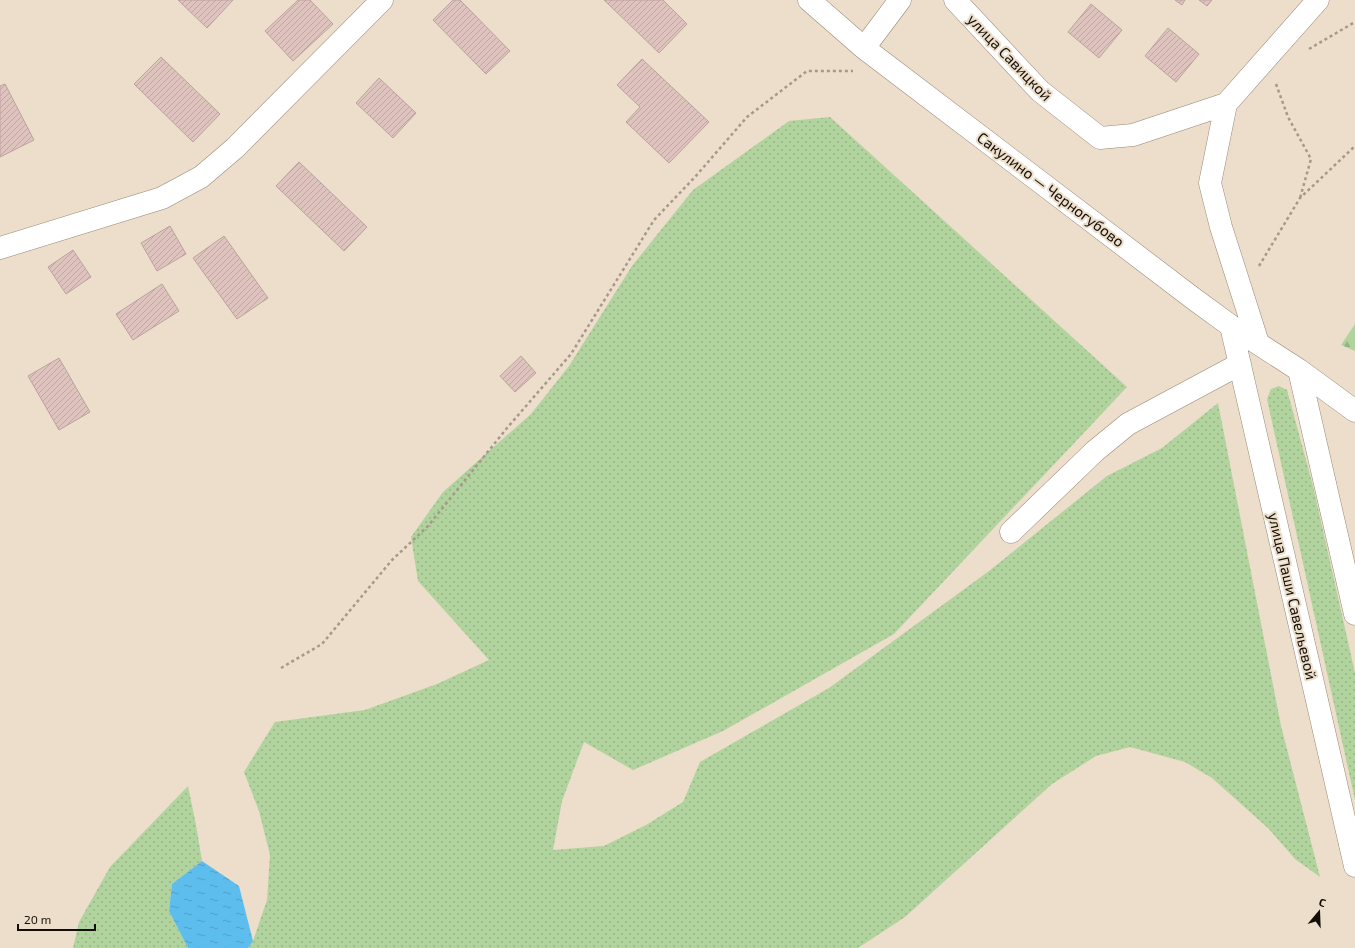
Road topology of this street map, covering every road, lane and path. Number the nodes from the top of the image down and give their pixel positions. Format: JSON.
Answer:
{"nodes":[{"id":1,"x":382,"y":0,"type":"edge"},
{"id":2,"x":809,"y":0,"type":"edge"},
{"id":3,"x":900,"y":0,"type":"edge"},
{"id":4,"x":955,"y":0,"type":"edge"},
{"id":5,"x":1318,"y":0,"type":"edge"},
{"id":6,"x":864,"y":48,"type":"junction"},
{"id":7,"x":859,"y":71,"type":"dead end"},
{"id":8,"x":1276,"y":83,"type":"dead end"},
{"id":9,"x":1226,"y":104,"type":"junction"},
{"id":10,"x":1355,"y":146,"type":"edge"},
{"id":11,"x":1300,"y":198,"type":"junction"},
{"id":12,"x":0,"y":248,"type":"edge"},
{"id":13,"x":1242,"y":294,"type":"junction"},
{"id":14,"x":1231,"y":326,"type":"junction"},
{"id":15,"x":1258,"y":343,"type":"junction"},
{"id":16,"x":1240,"y":364,"type":"junction"},
{"id":17,"x":1299,"y":370,"type":"junction"},
{"id":18,"x":1355,"y":411,"type":"edge"},
{"id":19,"x":1011,"y":532,"type":"dead end"},
{"id":20,"x":1355,"y":614,"type":"edge"},
{"id":21,"x":281,"y":668,"type":"dead end"},
{"id":22,"x":1355,"y":866,"type":"edge"}],
"edges":[{"from":1,"to":12,"type":"street"},
{"from":2,"to":6,"type":"street","name":"Сакулино — Черногубово"},
{"from":3,"to":6,"type":"street"},
{"from":4,"to":9,"type":"street","name":"улица Савицкой"},
{"from":5,"to":9,"type":"street","name":"улица Савицкой"},
{"from":6,"to":14,"type":"street","name":"Сакулино — Черногубово"},
{"from":7,"to":21,"type":"path"},
{"from":8,"to":11,"type":"path"},
{"from":9,"to":13,"type":"street"},
{"from":10,"to":11,"type":"path"},
{"from":11,"to":13,"type":"path"},
{"from":13,"to":15,"type":"street"},
{"from":14,"to":15,"type":"street","name":"Сакулино — Черногубово"},
{"from":14,"to":16,"type":"street","name":"улица Паши Савельевой"},
{"from":15,"to":17,"type":"street","name":"Сакулино — Черногубово"},
{"from":16,"to":19,"type":"street"},
{"from":16,"to":22,"type":"street","name":"улица Паши Савельевой"},
{"from":17,"to":18,"type":"street","name":"Сакулино — Черногубово"},
{"from":17,"to":20,"type":"street"}]}
